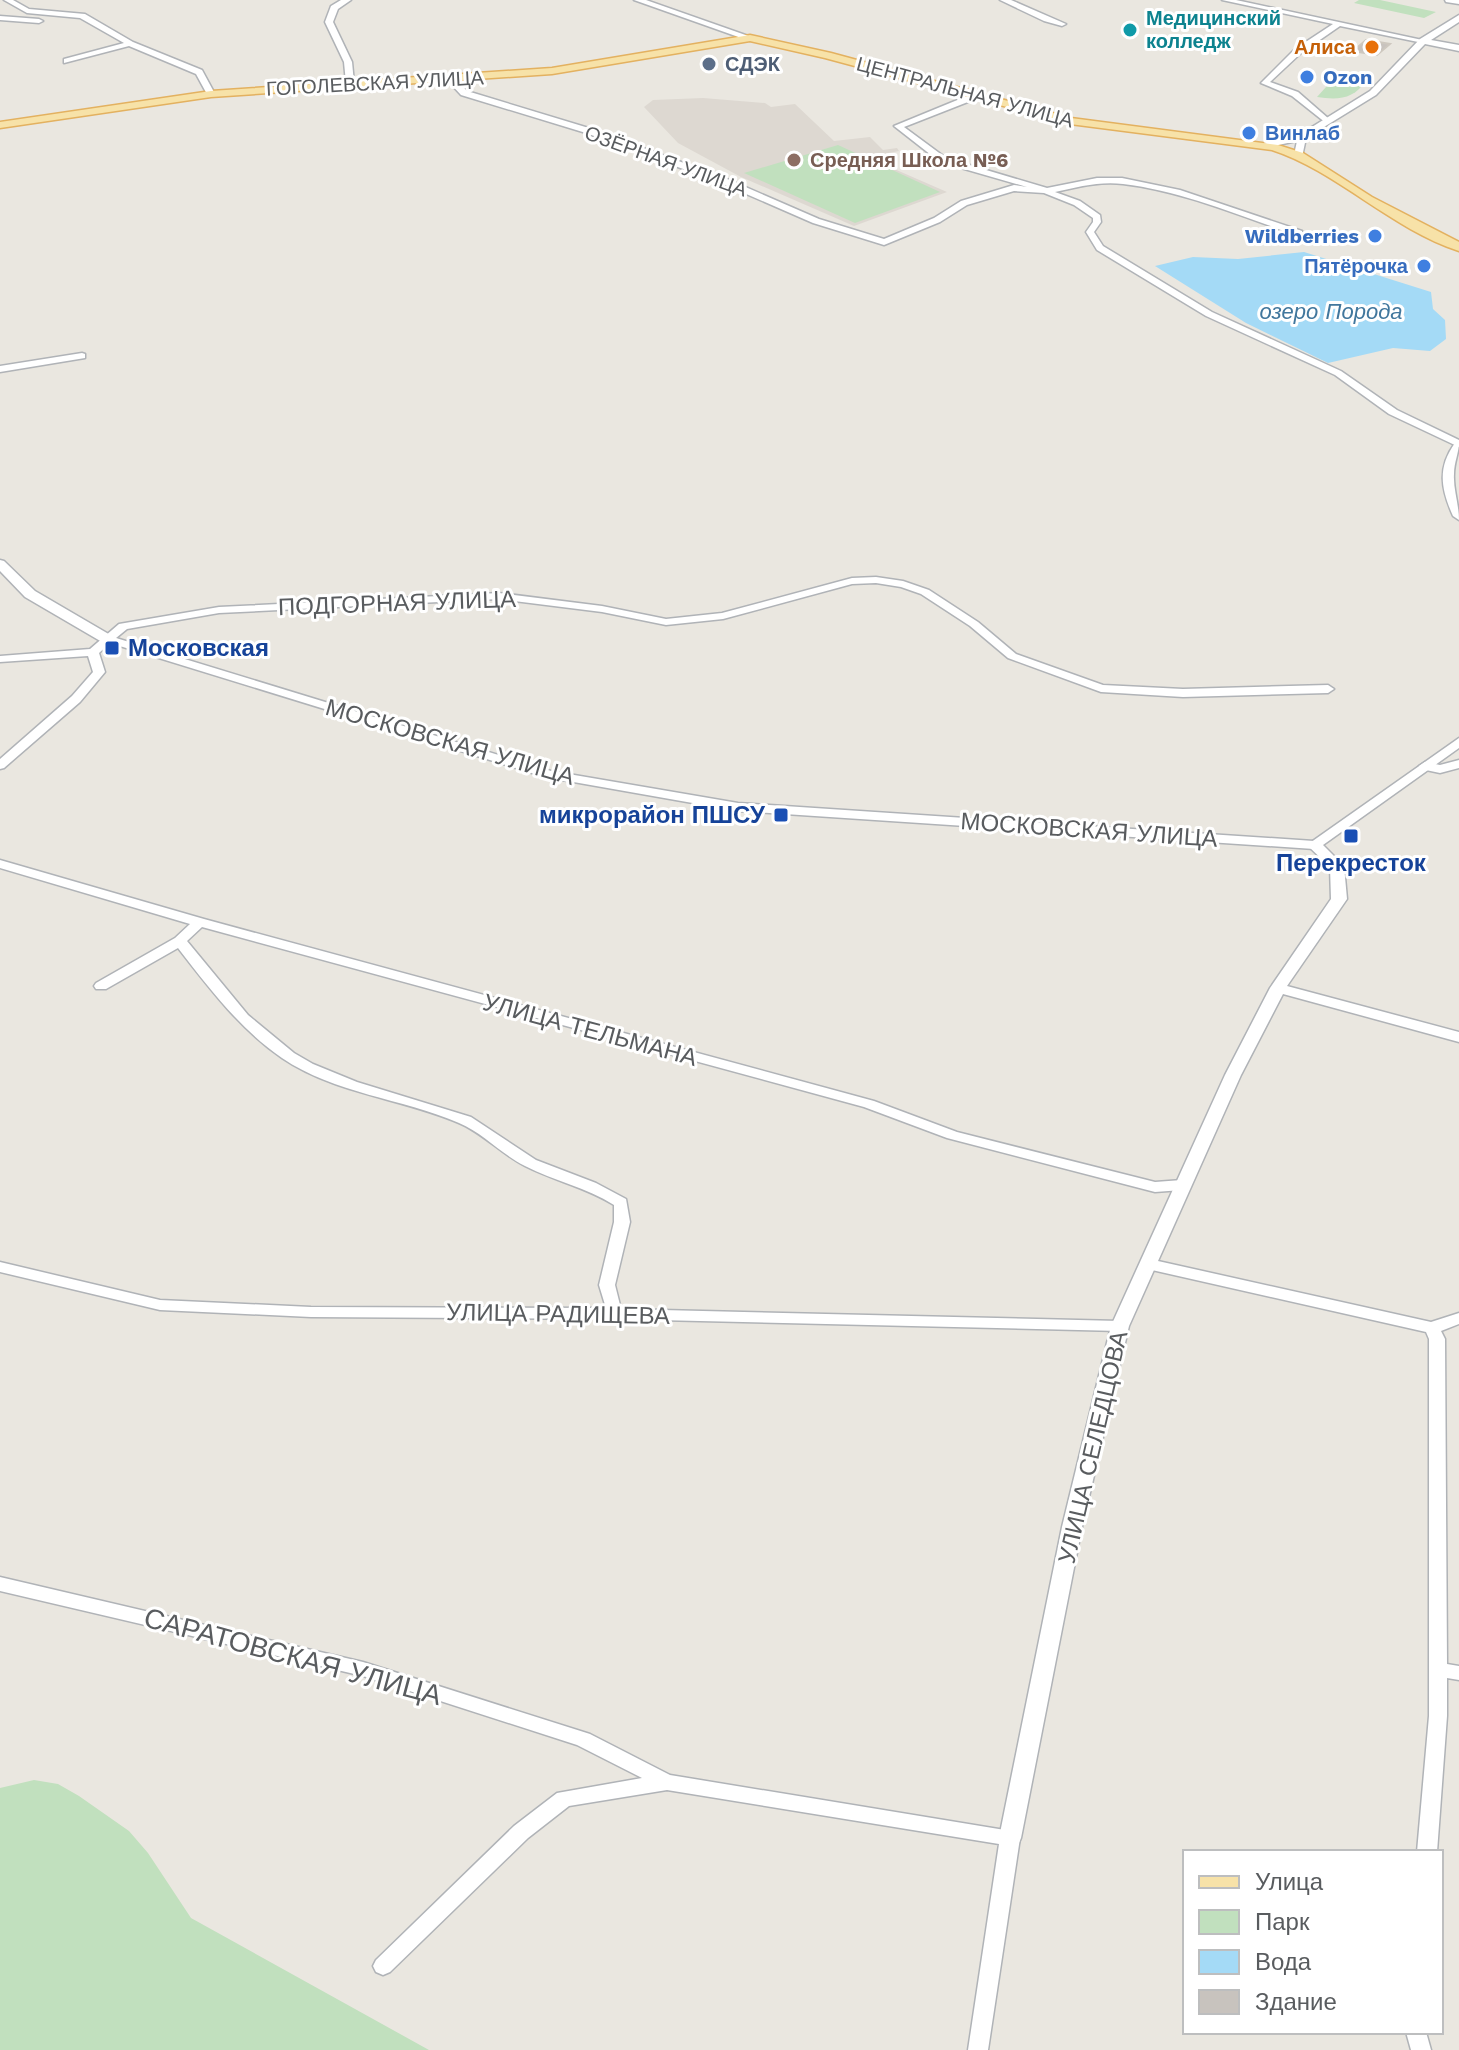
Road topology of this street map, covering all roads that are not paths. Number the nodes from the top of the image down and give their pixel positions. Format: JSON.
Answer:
{"nodes":[{"id":1,"x":8,"y":0,"type":"edge"},
{"id":2,"x":347,"y":0,"type":"edge"},
{"id":3,"x":638,"y":0,"type":"edge"},
{"id":4,"x":1004,"y":0,"type":"edge"},
{"id":5,"x":1226,"y":0,"type":"edge"},
{"id":6,"x":1449,"y":0,"type":"edge"},
{"id":7,"x":1459,"y":2,"type":"edge"},
{"id":8,"x":0,"y":18,"type":"edge"},
{"id":9,"x":1459,"y":18,"type":"edge"},
{"id":10,"x":88,"y":22,"type":"junction"},
{"id":11,"x":1062,"y":24,"type":"dead end"},
{"id":12,"x":1338,"y":24,"type":"junction"},
{"id":13,"x":716,"y":26,"type":"junction"},
{"id":14,"x":750,"y":38,"type":"junction"},
{"id":15,"x":1423,"y":41,"type":"junction"},
{"id":16,"x":130,"y":44,"type":"junction"},
{"id":17,"x":699,"y":47,"type":"junction"},
{"id":18,"x":1459,"y":48,"type":"edge"},
{"id":19,"x":67,"y":61,"type":"dead end"},
{"id":20,"x":451,"y":79,"type":"junction"},
{"id":21,"x":350,"y":83,"type":"junction"},
{"id":22,"x":211,"y":94,"type":"junction"},
{"id":23,"x":975,"y":96,"type":"junction"},
{"id":24,"x":1326,"y":121,"type":"junction"},
{"id":25,"x":0,"y":125,"type":"edge"},
{"id":26,"x":1302,"y":137,"type":"junction"},
{"id":27,"x":1264,"y":145,"type":"junction"},
{"id":28,"x":1299,"y":155,"type":"junction"},
{"id":29,"x":1046,"y":191,"type":"junction"},
{"id":30,"x":1299,"y":233,"type":"dead end"},
{"id":31,"x":1459,"y":247,"type":"edge"},
{"id":32,"x":82,"y":356,"type":"dead end"},
{"id":33,"x":0,"y":369,"type":"edge"},
{"id":34,"x":1459,"y":444,"type":"edge"},
{"id":35,"x":1459,"y":516,"type":"edge"},
{"id":36,"x":0,"y":564,"type":"edge"},
{"id":37,"x":107,"y":639,"type":"junction"},
{"id":38,"x":93,"y":652,"type":"junction"},
{"id":39,"x":0,"y":659,"type":"edge"},
{"id":40,"x":1328,"y":689,"type":"dead end"},
{"id":41,"x":1459,"y":742,"type":"edge"},
{"id":42,"x":1459,"y":764,"type":"edge"},
{"id":43,"x":0,"y":765,"type":"edge"},
{"id":44,"x":1425,"y":766,"type":"junction"},
{"id":45,"x":1314,"y":845,"type":"junction"},
{"id":46,"x":0,"y":864,"type":"edge"},
{"id":47,"x":199,"y":922,"type":"junction"},
{"id":48,"x":180,"y":941,"type":"junction"},
{"id":49,"x":101,"y":986,"type":"dead end"},
{"id":50,"x":1278,"y":988,"type":"junction"},
{"id":51,"x":1459,"y":1037,"type":"edge"},
{"id":52,"x":1182,"y":1185,"type":"junction"},
{"id":53,"x":1149,"y":1264,"type":"junction"},
{"id":54,"x":0,"y":1267,"type":"edge"},
{"id":55,"x":615,"y":1314,"type":"junction"},
{"id":56,"x":1459,"y":1318,"type":"edge"},
{"id":57,"x":1120,"y":1326,"type":"junction"},
{"id":58,"x":1432,"y":1328,"type":"junction"},
{"id":59,"x":0,"y":1584,"type":"edge"},
{"id":60,"x":1438,"y":1669,"type":"junction"},
{"id":61,"x":1459,"y":1673,"type":"edge"},
{"id":62,"x":667,"y":1782,"type":"junction"},
{"id":63,"x":1010,"y":1838,"type":"junction"},
{"id":64,"x":1427,"y":1850,"type":"edge"},
{"id":65,"x":383,"y":1966,"type":"dead end"},
{"id":66,"x":978,"y":2050,"type":"edge"}],
"edges":[{"from":1,"to":10,"type":"street"},
{"from":2,"to":21,"type":"street"},
{"from":3,"to":13,"type":"street","name":"ЦЕНТРАЛЬНАЯ УЛИЦА"},
{"from":4,"to":11,"type":"street"},
{"from":5,"to":12,"type":"street"},
{"from":6,"to":7,"type":"street"},
{"from":8,"to":10,"type":"street"},
{"from":9,"to":15,"type":"street"},
{"from":10,"to":16,"type":"street"},
{"from":12,"to":15,"type":"street"},
{"from":12,"to":24,"type":"street"},
{"from":13,"to":14,"type":"street","name":"ЦЕНТРАЛЬНАЯ УЛИЦА"},
{"from":13,"to":17,"type":"street"},
{"from":14,"to":17,"type":"main road","name":"ГОГОЛЕВСКАЯ УЛИЦА"},
{"from":14,"to":23,"type":"main road","name":"ЦЕНТРАЛЬНАЯ УЛИЦА"},
{"from":15,"to":18,"type":"street"},
{"from":15,"to":24,"type":"street"},
{"from":16,"to":19,"type":"street"},
{"from":16,"to":22,"type":"street"},
{"from":17,"to":20,"type":"main road","name":"ГОГОЛЕВСКАЯ УЛИЦА"},
{"from":20,"to":21,"type":"main road","name":"ГОГОЛЕВСКАЯ УЛИЦА"},
{"from":20,"to":29,"type":"street","name":"ОЗЁРНАЯ УЛИЦА"},
{"from":21,"to":22,"type":"main road","name":"ГОГОЛЕВСКАЯ УЛИЦА"},
{"from":22,"to":25,"type":"main road","name":"ГОГОЛЕВСКАЯ УЛИЦА"},
{"from":23,"to":27,"type":"main road","name":"ЦЕНТРАЛЬНАЯ УЛИЦА"},
{"from":23,"to":29,"type":"street"},
{"from":24,"to":26,"type":"street"},
{"from":26,"to":27,"type":"street"},
{"from":26,"to":28,"type":"street"},
{"from":27,"to":28,"type":"main road","name":"ЦЕНТРАЛЬНАЯ УЛИЦА"},
{"from":28,"to":31,"type":"main road","name":"ЦЕНТРАЛЬНАЯ УЛИЦА"},
{"from":29,"to":30,"type":"street"},
{"from":29,"to":34,"type":"street"},
{"from":32,"to":33,"type":"street"},
{"from":34,"to":35,"type":"street"},
{"from":36,"to":37,"type":"street","name":"МОСКОВСКАЯ УЛИЦА"},
{"from":37,"to":38,"type":"street","name":"ПОДГОРНАЯ УЛИЦА"},
{"from":37,"to":40,"type":"street","name":"ПОДГОРНАЯ УЛИЦА"},
{"from":37,"to":45,"type":"street","name":"МОСКОВСКАЯ УЛИЦА"},
{"from":38,"to":39,"type":"street"},
{"from":38,"to":43,"type":"street"},
{"from":41,"to":44,"type":"street"},
{"from":42,"to":44,"type":"street"},
{"from":44,"to":45,"type":"street"},
{"from":45,"to":50,"type":"street","name":"УЛИЦА СЕЛЕДЦОВА"},
{"from":46,"to":47,"type":"street","name":"УЛИЦА ТЕЛЬМАНА"},
{"from":47,"to":48,"type":"street"},
{"from":47,"to":52,"type":"street","name":"УЛИЦА ТЕЛЬМАНА"},
{"from":48,"to":49,"type":"street"},
{"from":48,"to":55,"type":"street"},
{"from":50,"to":51,"type":"street"},
{"from":50,"to":52,"type":"street","name":"УЛИЦА СЕЛЕДЦОВА"},
{"from":52,"to":53,"type":"street","name":"УЛИЦА СЕЛЕДЦОВА"},
{"from":53,"to":57,"type":"street","name":"УЛИЦА СЕЛЕДЦОВА"},
{"from":53,"to":58,"type":"street"},
{"from":54,"to":55,"type":"street","name":"УЛИЦА РАДИЩЕВА"},
{"from":55,"to":57,"type":"street","name":"УЛИЦА РАДИЩЕВА"},
{"from":56,"to":58,"type":"street"},
{"from":57,"to":63,"type":"street","name":"УЛИЦА СЕЛЕДЦОВА"},
{"from":58,"to":60,"type":"street"},
{"from":59,"to":62,"type":"street","name":"САРАТОВСКАЯ УЛИЦА"},
{"from":60,"to":61,"type":"street"},
{"from":60,"to":64,"type":"street"},
{"from":62,"to":63,"type":"street"},
{"from":62,"to":65,"type":"street"},
{"from":63,"to":66,"type":"street","name":"УЛИЦА СЕЛЕДЦОВА"}]}
